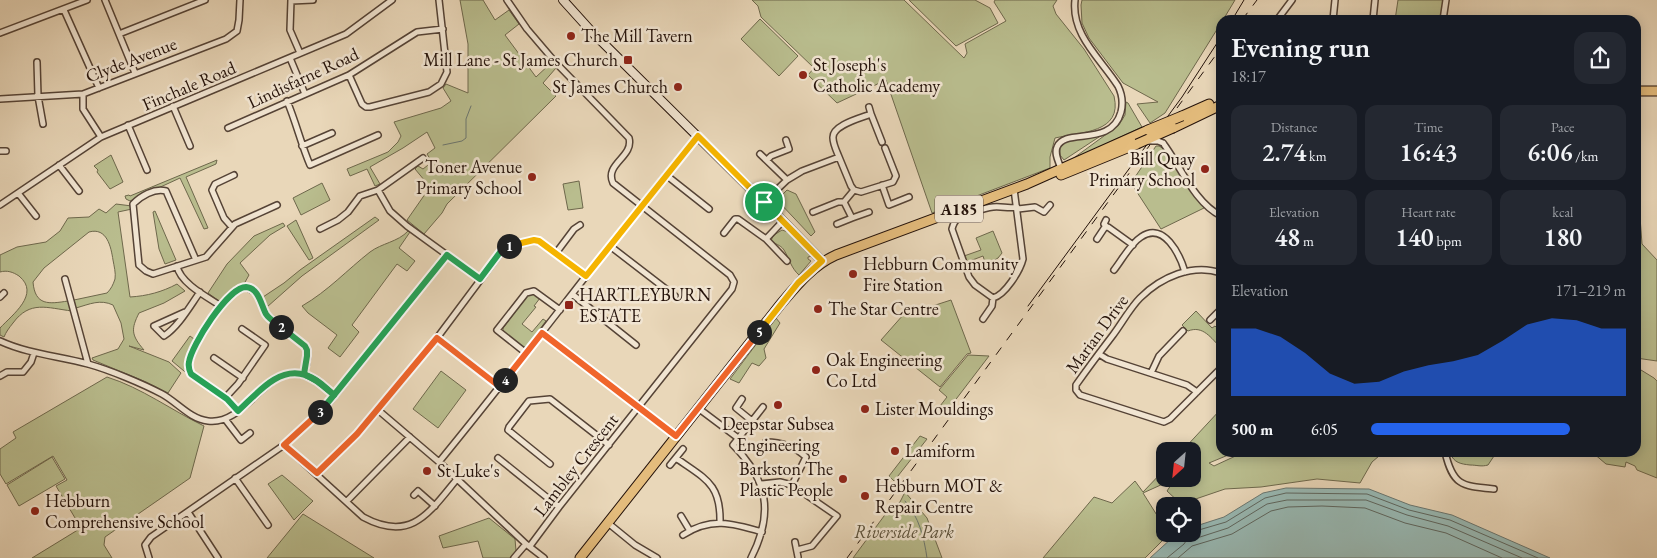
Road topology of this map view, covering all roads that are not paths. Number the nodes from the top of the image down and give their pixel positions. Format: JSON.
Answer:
{"nodes":[{"id":1,"x":87,"y":0,"type":"edge"},
{"id":2,"x":105,"y":0,"type":"edge"},
{"id":3,"x":205,"y":0,"type":"edge"},
{"id":4,"x":240,"y":0,"type":"edge"},
{"id":5,"x":291,"y":0,"type":"edge"},
{"id":6,"x":313,"y":0,"type":"edge"},
{"id":7,"x":392,"y":0,"type":"edge"},
{"id":8,"x":439,"y":0,"type":"edge"},
{"id":9,"x":507,"y":0,"type":"edge"},
{"id":10,"x":563,"y":0,"type":"edge"},
{"id":11,"x":1076,"y":0,"type":"edge"},
{"id":12,"x":1292,"y":0,"type":"edge"},
{"id":13,"x":1335,"y":0,"type":"edge"},
{"id":14,"x":1375,"y":0,"type":"edge"},
{"id":15,"x":1446,"y":0,"type":"edge"},
{"id":16,"x":64,"y":10,"type":"junction"},
{"id":17,"x":1281,"y":15,"type":"edge"},
{"id":18,"x":1334,"y":15,"type":"edge"},
{"id":19,"x":1374,"y":15,"type":"edge"},
{"id":20,"x":1444,"y":15,"type":"edge"},
{"id":21,"x":443,"y":29,"type":"junction"},
{"id":22,"x":0,"y":33,"type":"edge"},
{"id":23,"x":119,"y":34,"type":"junction"},
{"id":24,"x":300,"y":53,"type":"junction"},
{"id":25,"x":290,"y":58,"type":"junction"},
{"id":26,"x":37,"y":62,"type":"dead end"},
{"id":27,"x":135,"y":73,"type":"junction"},
{"id":28,"x":349,"y":75,"type":"junction"},
{"id":29,"x":99,"y":88,"type":"junction"},
{"id":30,"x":1641,"y":91,"type":"edge"},
{"id":31,"x":1657,"y":91,"type":"edge"},
{"id":32,"x":83,"y":94,"type":"junction"},
{"id":33,"x":305,"y":94,"type":"junction"},
{"id":34,"x":38,"y":96,"type":"junction"},
{"id":35,"x":0,"y":98,"type":"edge"},
{"id":36,"x":287,"y":101,"type":"junction"},
{"id":37,"x":1216,"y":101,"type":"edge"},
{"id":38,"x":172,"y":106,"type":"junction"},
{"id":39,"x":869,"y":107,"type":"dead end"},
{"id":40,"x":1216,"y":107,"type":"edge"},
{"id":41,"x":871,"y":114,"type":"junction"},
{"id":42,"x":43,"y":124,"type":"dead end"},
{"id":43,"x":128,"y":126,"type":"junction"},
{"id":44,"x":228,"y":128,"type":"dead end"},
{"id":45,"x":332,"y":133,"type":"dead end"},
{"id":46,"x":378,"y":136,"type":"dead end"},
{"id":47,"x":698,"y":136,"type":"junction"},
{"id":48,"x":101,"y":137,"type":"junction"},
{"id":49,"x":786,"y":140,"type":"dead end"},
{"id":50,"x":1137,"y":141,"type":"junction"},
{"id":51,"x":882,"y":142,"type":"dead end"},
{"id":52,"x":190,"y":146,"type":"dead end"},
{"id":53,"x":302,"y":146,"type":"junction"},
{"id":54,"x":885,"y":148,"type":"dead end"},
{"id":55,"x":760,"y":154,"type":"dead end"},
{"id":56,"x":424,"y":158,"type":"dead end"},
{"id":57,"x":839,"y":158,"type":"junction"},
{"id":58,"x":767,"y":160,"type":"junction"},
{"id":59,"x":59,"y":165,"type":"junction"},
{"id":60,"x":147,"y":170,"type":"dead end"},
{"id":61,"x":1061,"y":172,"type":"junction"},
{"id":62,"x":234,"y":175,"type":"dead end"},
{"id":63,"x":666,"y":175,"type":"junction"},
{"id":64,"x":787,"y":180,"type":"junction"},
{"id":65,"x":882,"y":185,"type":"junction"},
{"id":66,"x":1014,"y":189,"type":"junction"},
{"id":67,"x":378,"y":190,"type":"junction"},
{"id":68,"x":854,"y":190,"type":"junction"},
{"id":69,"x":79,"y":191,"type":"dead end"},
{"id":70,"x":18,"y":193,"type":"junction"},
{"id":71,"x":909,"y":197,"type":"dead end"},
{"id":72,"x":764,"y":202,"type":"junction"},
{"id":73,"x":844,"y":202,"type":"junction"},
{"id":74,"x":0,"y":205,"type":"edge"},
{"id":75,"x":277,"y":205,"type":"dead end"},
{"id":76,"x":642,"y":205,"type":"junction"},
{"id":77,"x":1050,"y":205,"type":"dead end"},
{"id":78,"x":1018,"y":208,"type":"junction"},
{"id":79,"x":709,"y":209,"type":"dead end"},
{"id":80,"x":814,"y":212,"type":"dead end"},
{"id":81,"x":869,"y":212,"type":"dead end"},
{"id":82,"x":1216,"y":213,"type":"edge"},
{"id":83,"x":36,"y":216,"type":"dead end"},
{"id":84,"x":852,"y":218,"type":"junction"},
{"id":85,"x":1106,"y":220,"type":"dead end"},
{"id":86,"x":783,"y":221,"type":"junction"},
{"id":87,"x":837,"y":224,"type":"dead end"},
{"id":88,"x":580,"y":225,"type":"dead end"},
{"id":89,"x":232,"y":227,"type":"junction"},
{"id":90,"x":1107,"y":227,"type":"junction"},
{"id":91,"x":320,"y":229,"type":"dead end"},
{"id":92,"x":724,"y":233,"type":"dead end"},
{"id":93,"x":1097,"y":238,"type":"dead end"},
{"id":94,"x":766,"y":239,"type":"junction"},
{"id":95,"x":1133,"y":244,"type":"junction"},
{"id":96,"x":610,"y":246,"type":"junction"},
{"id":97,"x":556,"y":253,"type":"junction"},
{"id":98,"x":447,"y":255,"type":"junction"},
{"id":99,"x":196,"y":260,"type":"junction"},
{"id":100,"x":822,"y":261,"type":"junction"},
{"id":101,"x":787,"y":262,"type":"dead end"},
{"id":102,"x":177,"y":266,"type":"junction"},
{"id":103,"x":1114,"y":270,"type":"dead end"},
{"id":104,"x":1185,"y":272,"type":"junction"},
{"id":105,"x":1216,"y":272,"type":"edge"},
{"id":106,"x":586,"y":276,"type":"junction"},
{"id":107,"x":65,"y":279,"type":"dead end"},
{"id":108,"x":480,"y":279,"type":"junction"},
{"id":109,"x":200,"y":292,"type":"junction"},
{"id":110,"x":572,"y":294,"type":"junction"},
{"id":111,"x":675,"y":296,"type":"dead end"},
{"id":112,"x":993,"y":298,"type":"junction"},
{"id":113,"x":221,"y":306,"type":"junction"},
{"id":114,"x":560,"y":310,"type":"junction"},
{"id":115,"x":185,"y":312,"type":"junction"},
{"id":116,"x":1216,"y":314,"type":"edge"},
{"id":117,"x":983,"y":319,"type":"dead end"},
{"id":118,"x":1210,"y":320,"type":"dead end"},
{"id":119,"x":242,"y":329,"type":"dead end"},
{"id":120,"x":1183,"y":331,"type":"dead end"},
{"id":121,"x":542,"y":333,"type":"junction"},
{"id":122,"x":437,"y":338,"type":"junction"},
{"id":123,"x":0,"y":341,"type":"edge"},
{"id":124,"x":636,"y":345,"type":"dead end"},
{"id":125,"x":34,"y":353,"type":"junction"},
{"id":126,"x":526,"y":353,"type":"junction"},
{"id":127,"x":1099,"y":354,"type":"junction"},
{"id":128,"x":214,"y":358,"type":"dead end"},
{"id":129,"x":88,"y":364,"type":"junction"},
{"id":130,"x":1151,"y":373,"type":"junction"},
{"id":131,"x":1216,"y":373,"type":"edge"},
{"id":132,"x":304,"y":374,"type":"junction"},
{"id":133,"x":0,"y":376,"type":"edge"},
{"id":134,"x":243,"y":378,"type":"junction"},
{"id":135,"x":500,"y":387,"type":"junction"},
{"id":136,"x":1197,"y":392,"type":"junction"},
{"id":137,"x":334,"y":395,"type":"junction"},
{"id":138,"x":226,"y":398,"type":"junction"},
{"id":139,"x":742,"y":399,"type":"dead end"},
{"id":140,"x":763,"y":407,"type":"dead end"},
{"id":141,"x":639,"y":408,"type":"junction"},
{"id":142,"x":698,"y":408,"type":"junction"},
{"id":143,"x":378,"y":410,"type":"junction"},
{"id":144,"x":238,"y":411,"type":"junction"},
{"id":145,"x":225,"y":419,"type":"junction"},
{"id":146,"x":752,"y":421,"type":"junction"},
{"id":147,"x":250,"y":433,"type":"dead end"},
{"id":148,"x":676,"y":436,"type":"junction"},
{"id":149,"x":410,"y":437,"type":"junction"},
{"id":150,"x":738,"y":438,"type":"junction"},
{"id":151,"x":766,"y":442,"type":"dead end"},
{"id":152,"x":284,"y":445,"type":"junction"},
{"id":153,"x":609,"y":445,"type":"junction"},
{"id":154,"x":683,"y":449,"type":"dead end"},
{"id":155,"x":1446,"y":457,"type":"edge"},
{"id":156,"x":498,"y":458,"type":"dead end"},
{"id":157,"x":676,"y":458,"type":"junction"},
{"id":158,"x":439,"y":462,"type":"junction"},
{"id":159,"x":550,"y":464,"type":"dead end"},
{"id":160,"x":670,"y":465,"type":"dead end"},
{"id":161,"x":317,"y":473,"type":"junction"},
{"id":162,"x":234,"y":478,"type":"junction"},
{"id":163,"x":457,"y":479,"type":"junction"},
{"id":164,"x":761,"y":484,"type":"junction"},
{"id":165,"x":792,"y":485,"type":"junction"},
{"id":166,"x":1494,"y":489,"type":"dead end"},
{"id":167,"x":414,"y":495,"type":"dead end"},
{"id":168,"x":347,"y":501,"type":"junction"},
{"id":169,"x":435,"y":506,"type":"junction"},
{"id":170,"x":559,"y":507,"type":"junction"},
{"id":171,"x":188,"y":512,"type":"junction"},
{"id":172,"x":681,"y":516,"type":"dead end"},
{"id":173,"x":608,"y":523,"type":"junction"},
{"id":174,"x":720,"y":523,"type":"junction"},
{"id":175,"x":268,"y":525,"type":"dead end"},
{"id":176,"x":690,"y":531,"type":"junction"},
{"id":177,"x":762,"y":532,"type":"junction"},
{"id":178,"x":683,"y":535,"type":"dead end"},
{"id":179,"x":795,"y":542,"type":"dead end"},
{"id":180,"x":528,"y":545,"type":"junction"},
{"id":181,"x":797,"y":550,"type":"junction"},
{"id":182,"x":798,"y":557,"type":"edge"},
{"id":183,"x":149,"y":558,"type":"edge"},
{"id":184,"x":218,"y":558,"type":"edge"},
{"id":185,"x":514,"y":558,"type":"edge"},
{"id":186,"x":544,"y":558,"type":"edge"},
{"id":187,"x":580,"y":558,"type":"edge"},
{"id":188,"x":657,"y":558,"type":"edge"},
{"id":189,"x":751,"y":558,"type":"edge"}],
"edges":[{"from":1,"to":16,"type":"street"},
{"from":2,"to":23,"type":"street"},
{"from":3,"to":23,"type":"street"},
{"from":4,"to":27,"type":"street","name":"Clyde Avenue"},
{"from":5,"to":6,"type":"street"},
{"from":5,"to":24,"type":"street"},
{"from":7,"to":24,"type":"street","name":"Finchale Road"},
{"from":8,"to":21,"type":"street"},
{"from":9,"to":76,"type":"street"},
{"from":10,"to":47,"type":"main road"},
{"from":11,"to":61,"type":"street"},
{"from":12,"to":17,"type":"street"},
{"from":13,"to":18,"type":"street"},
{"from":14,"to":19,"type":"street"},
{"from":15,"to":20,"type":"street"},
{"from":16,"to":22,"type":"street"},
{"from":16,"to":29,"type":"street"},
{"from":21,"to":28,"type":"street","name":"Lindisfarne Road"},
{"from":21,"to":28,"type":"street"},
{"from":23,"to":27,"type":"street"},
{"from":24,"to":25,"type":"street","name":"Finchale Road"},
{"from":25,"to":33,"type":"street"},
{"from":25,"to":38,"type":"street","name":"Finchale Road"},
{"from":26,"to":34,"type":"street"},
{"from":27,"to":29,"type":"street","name":"Clyde Avenue"},
{"from":28,"to":33,"type":"street","name":"Lindisfarne Road"},
{"from":29,"to":32,"type":"street","name":"Clyde Avenue"},
{"from":30,"to":31,"type":"main road"},
{"from":32,"to":34,"type":"street","name":"Clyde Avenue"},
{"from":32,"to":48,"type":"street"},
{"from":33,"to":36,"type":"street","name":"Lindisfarne Road"},
{"from":34,"to":35,"type":"street","name":"Clyde Avenue"},
{"from":34,"to":42,"type":"street"},
{"from":36,"to":44,"type":"street","name":"Lindisfarne Road"},
{"from":36,"to":53,"type":"street"},
{"from":37,"to":50,"type":"main road","number":"A185","bridge":true},
{"from":38,"to":43,"type":"street","name":"Finchale Road"},
{"from":38,"to":52,"type":"street"},
{"from":39,"to":41,"type":"street"},
{"from":40,"to":50,"type":"main road","number":"A185","bridge":true},
{"from":41,"to":51,"type":"street"},
{"from":41,"to":57,"type":"street"},
{"from":43,"to":48,"type":"street","name":"Finchale Road"},
{"from":43,"to":60,"type":"street"},
{"from":45,"to":53,"type":"street"},
{"from":46,"to":53,"type":"street"},
{"from":47,"to":63,"type":"street"},
{"from":47,"to":72,"type":"main road"},
{"from":48,"to":59,"type":"street","name":"Finchale Road"},
{"from":49,"to":58,"type":"street"},
{"from":50,"to":61,"type":"main road","number":"A185"},
{"from":50,"to":82,"type":"street","bridge":true},
{"from":54,"to":65,"type":"street"},
{"from":55,"to":58,"type":"street"},
{"from":56,"to":67,"type":"street"},
{"from":57,"to":64,"type":"street"},
{"from":57,"to":68,"type":"street"},
{"from":58,"to":64,"type":"street"},
{"from":59,"to":69,"type":"street"},
{"from":59,"to":70,"type":"street","name":"Finchale Road"},
{"from":61,"to":66,"type":"main road","number":"A185"},
{"from":62,"to":89,"type":"street"},
{"from":63,"to":76,"type":"street"},
{"from":63,"to":79,"type":"street"},
{"from":64,"to":72,"type":"street"},
{"from":65,"to":68,"type":"street"},
{"from":65,"to":71,"type":"street"},
{"from":66,"to":78,"type":"street"},
{"from":66,"to":100,"type":"main road","number":"A185"},
{"from":67,"to":91,"type":"street"},
{"from":67,"to":98,"type":"street"},
{"from":68,"to":73,"type":"street"},
{"from":70,"to":74,"type":"street","name":"Finchale Road"},
{"from":70,"to":83,"type":"street"},
{"from":72,"to":86,"type":"main road"},
{"from":73,"to":80,"type":"street"},
{"from":73,"to":84,"type":"street"},
{"from":75,"to":89,"type":"street"},
{"from":76,"to":96,"type":"street"},
{"from":76,"to":141,"type":"street","name":"Lambley Crescent"},
{"from":77,"to":78,"type":"street"},
{"from":78,"to":112,"type":"street"},
{"from":78,"to":112,"type":"street"},
{"from":81,"to":84,"type":"street"},
{"from":84,"to":87,"type":"street"},
{"from":85,"to":90,"type":"street"},
{"from":86,"to":94,"type":"street"},
{"from":86,"to":100,"type":"main road"},
{"from":88,"to":97,"type":"street"},
{"from":89,"to":99,"type":"street"},
{"from":90,"to":93,"type":"street"},
{"from":90,"to":95,"type":"street"},
{"from":92,"to":94,"type":"street"},
{"from":94,"to":101,"type":"street"},
{"from":95,"to":103,"type":"street"},
{"from":95,"to":104,"type":"street"},
{"from":96,"to":106,"type":"street"},
{"from":96,"to":111,"type":"street"},
{"from":97,"to":106,"type":"street"},
{"from":97,"to":108,"type":"street"},
{"from":98,"to":108,"type":"street"},
{"from":98,"to":137,"type":"street"},
{"from":99,"to":102,"type":"street"},
{"from":99,"to":102,"type":"street"},
{"from":100,"to":142,"type":"main road","number":"A185"},
{"from":102,"to":109,"type":"street"},
{"from":104,"to":105,"type":"street","name":"Marian Drive"},
{"from":104,"to":127,"type":"street","name":"Marian Drive"},
{"from":106,"to":110,"type":"street"},
{"from":107,"to":129,"type":"street"},
{"from":108,"to":122,"type":"street"},
{"from":109,"to":113,"type":"street"},
{"from":109,"to":115,"type":"street"},
{"from":110,"to":114,"type":"street"},
{"from":110,"to":124,"type":"street"},
{"from":112,"to":117,"type":"street"},
{"from":113,"to":132,"type":"street"},
{"from":113,"to":138,"type":"street"},
{"from":114,"to":121,"type":"street"},
{"from":114,"to":126,"type":"street"},
{"from":115,"to":115,"type":"street"},
{"from":116,"to":118,"type":"street"},
{"from":119,"to":134,"type":"street"},
{"from":120,"to":130,"type":"street"},
{"from":121,"to":126,"type":"street"},
{"from":121,"to":141,"type":"street"},
{"from":122,"to":135,"type":"street"},
{"from":122,"to":143,"type":"street"},
{"from":123,"to":125,"type":"street"},
{"from":125,"to":129,"type":"street"},
{"from":125,"to":133,"type":"street"},
{"from":126,"to":135,"type":"street"},
{"from":127,"to":130,"type":"street"},
{"from":127,"to":136,"type":"street","name":"Marian Drive"},
{"from":128,"to":134,"type":"street"},
{"from":129,"to":145,"type":"street"},
{"from":130,"to":136,"type":"street"},
{"from":131,"to":136,"type":"street","name":"Marian Drive"},
{"from":132,"to":137,"type":"street"},
{"from":132,"to":144,"type":"street"},
{"from":134,"to":138,"type":"street"},
{"from":135,"to":158,"type":"street"},
{"from":137,"to":152,"type":"street"},
{"from":138,"to":144,"type":"street"},
{"from":139,"to":146,"type":"street"},
{"from":140,"to":146,"type":"street"},
{"from":141,"to":148,"type":"street"},
{"from":141,"to":153,"type":"street","name":"Lambley Crescent"},
{"from":142,"to":148,"type":"main road","number":"A185"},
{"from":142,"to":150,"type":"street"},
{"from":143,"to":149,"type":"street"},
{"from":143,"to":161,"type":"street"},
{"from":144,"to":145,"type":"street"},
{"from":145,"to":147,"type":"street"},
{"from":146,"to":150,"type":"street"},
{"from":148,"to":173,"type":"main road","number":"A185"},
{"from":149,"to":158,"type":"street"},
{"from":149,"to":168,"type":"street"},
{"from":150,"to":164,"type":"street"},
{"from":151,"to":165,"type":"street"},
{"from":152,"to":161,"type":"street"},
{"from":152,"to":162,"type":"street"},
{"from":153,"to":159,"type":"street"},
{"from":153,"to":170,"type":"street","name":"Lambley Crescent"},
{"from":154,"to":157,"type":"street"},
{"from":155,"to":166,"type":"street"},
{"from":156,"to":170,"type":"street"},
{"from":157,"to":160,"type":"street"},
{"from":157,"to":174,"type":"street"},
{"from":158,"to":163,"type":"street"},
{"from":161,"to":168,"type":"street"},
{"from":162,"to":171,"type":"street"},
{"from":162,"to":175,"type":"street"},
{"from":163,"to":169,"type":"street"},
{"from":163,"to":180,"type":"street"},
{"from":164,"to":165,"type":"street"},
{"from":164,"to":177,"type":"street"},
{"from":165,"to":181,"type":"street"},
{"from":167,"to":169,"type":"street"},
{"from":168,"to":169,"type":"street"},
{"from":170,"to":180,"type":"street","name":"Lambley Crescent"},
{"from":171,"to":183,"type":"street"},
{"from":171,"to":184,"type":"street"},
{"from":172,"to":176,"type":"street"},
{"from":173,"to":187,"type":"main road","number":"A185"},
{"from":173,"to":188,"type":"street"},
{"from":174,"to":176,"type":"street"},
{"from":174,"to":177,"type":"street"},
{"from":176,"to":178,"type":"street"},
{"from":177,"to":189,"type":"street"},
{"from":179,"to":181,"type":"street"},
{"from":180,"to":185,"type":"street","name":"Lambley Crescent"},
{"from":180,"to":186,"type":"street"},
{"from":181,"to":182,"type":"street"}]}
